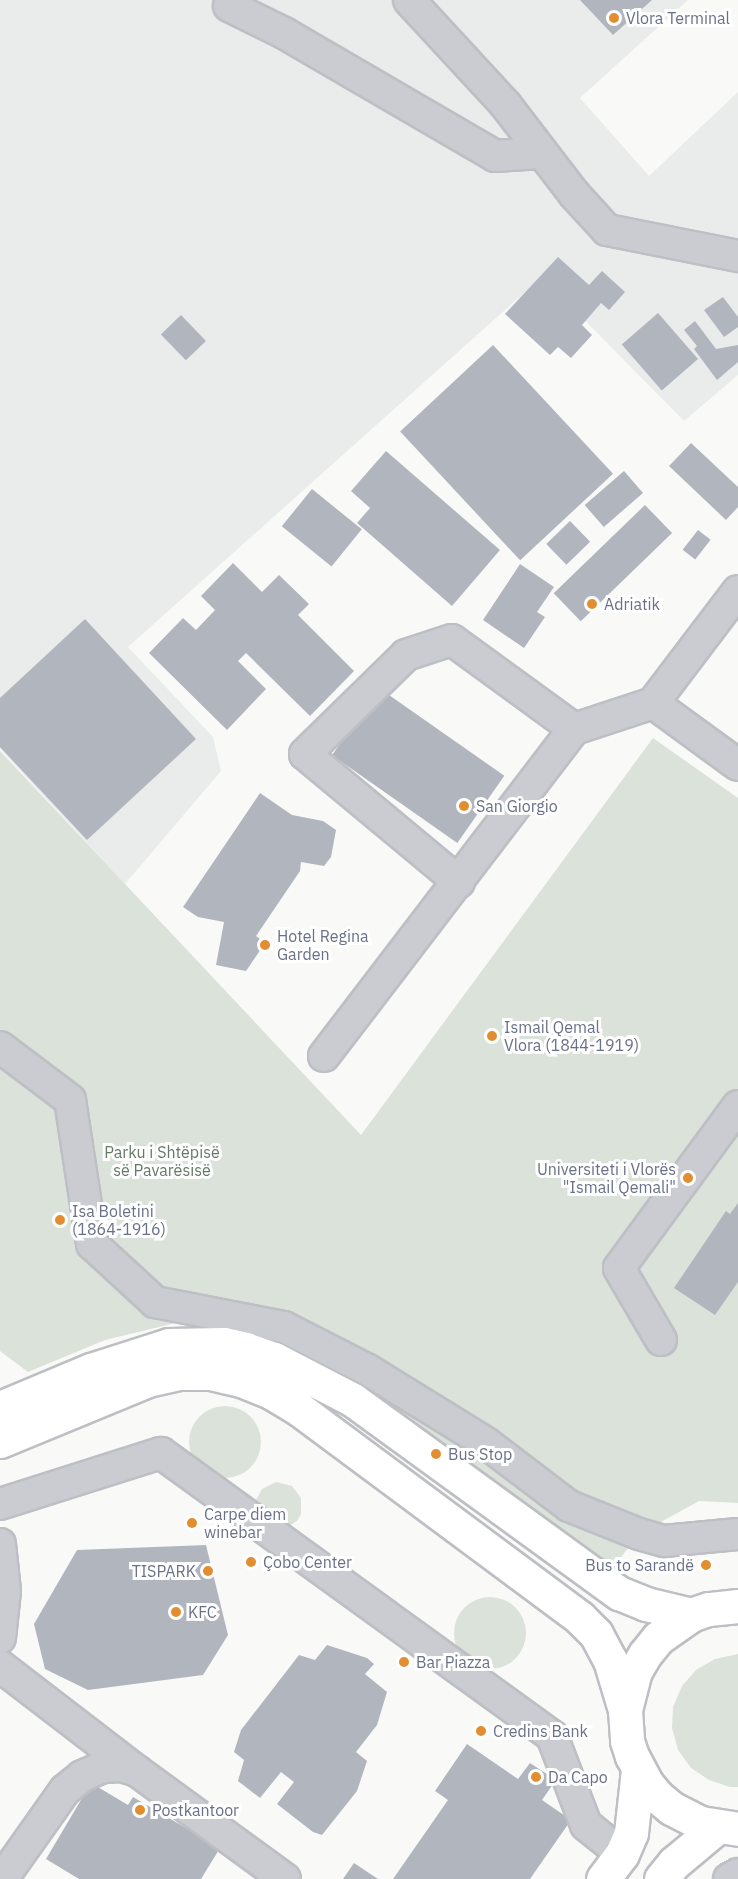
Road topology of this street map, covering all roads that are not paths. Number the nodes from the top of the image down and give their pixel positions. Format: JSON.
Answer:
{"nodes":[{"id":1,"x":409,"y":0,"type":"edge"},
{"id":2,"x":229,"y":6,"type":"dead end"},
{"id":3,"x":542,"y":153,"type":"junction"},
{"id":4,"x":738,"y":256,"type":"edge"},
{"id":5,"x":738,"y":591,"type":"edge"},
{"id":6,"x":653,"y":703,"type":"junction"},
{"id":7,"x":574,"y":729,"type":"junction"},
{"id":8,"x":738,"y":765,"type":"edge"},
{"id":9,"x":459,"y":882,"type":"junction"},
{"id":10,"x":0,"y":1047,"type":"edge"},
{"id":11,"x":324,"y":1056,"type":"dead end"},
{"id":12,"x":738,"y":1106,"type":"edge"},
{"id":13,"x":661,"y":1340,"type":"dead end"},
{"id":14,"x":1,"y":1410,"type":"edge"},
{"id":15,"x":0,"y":1441,"type":"edge"},
{"id":16,"x":0,"y":1504,"type":"edge"},
{"id":17,"x":738,"y":1534,"type":"edge"},
{"id":18,"x":0,"y":1544,"type":"edge"},
{"id":19,"x":738,"y":1606,"type":"edge"},
{"id":20,"x":691,"y":1615,"type":"junction"},
{"id":21,"x":0,"y":1638,"type":"edge"},
{"id":22,"x":0,"y":1666,"type":"edge"},
{"id":23,"x":625,"y":1710,"type":"junction"},
{"id":24,"x":638,"y":1770,"type":"junction"},
{"id":25,"x":137,"y":1771,"type":"junction"},
{"id":26,"x":727,"y":1828,"type":"edge"},
{"id":27,"x":613,"y":1866,"type":"edge"},
{"id":28,"x":738,"y":1874,"type":"edge"},
{"id":29,"x":2,"y":1879,"type":"edge"},
{"id":30,"x":285,"y":1879,"type":"edge"},
{"id":31,"x":661,"y":1879,"type":"edge"},
{"id":32,"x":729,"y":1879,"type":"edge"}],
"edges":[{"from":1,"to":3,"type":"street"},
{"from":2,"to":3,"type":"street"},
{"from":3,"to":4,"type":"street"},
{"from":5,"to":6,"type":"street"},
{"from":6,"to":7,"type":"street"},
{"from":6,"to":8,"type":"street"},
{"from":7,"to":9,"type":"street"},
{"from":7,"to":9,"type":"street"},
{"from":9,"to":11,"type":"street"},
{"from":10,"to":17,"type":"street"},
{"from":12,"to":13,"type":"street"},
{"from":14,"to":20,"type":"main road"},
{"from":15,"to":23,"type":"main road"},
{"from":16,"to":27,"type":"street"},
{"from":18,"to":21,"type":"street"},
{"from":19,"to":20,"type":"main road"},
{"from":20,"to":23,"type":"main road"},
{"from":22,"to":25,"type":"street"},
{"from":23,"to":24,"type":"main road"},
{"from":24,"to":26,"type":"main road"},
{"from":24,"to":27,"type":"main road"},
{"from":25,"to":29,"type":"street"},
{"from":25,"to":30,"type":"street"},
{"from":26,"to":31,"type":"main road"},
{"from":28,"to":32,"type":"street"}]}
